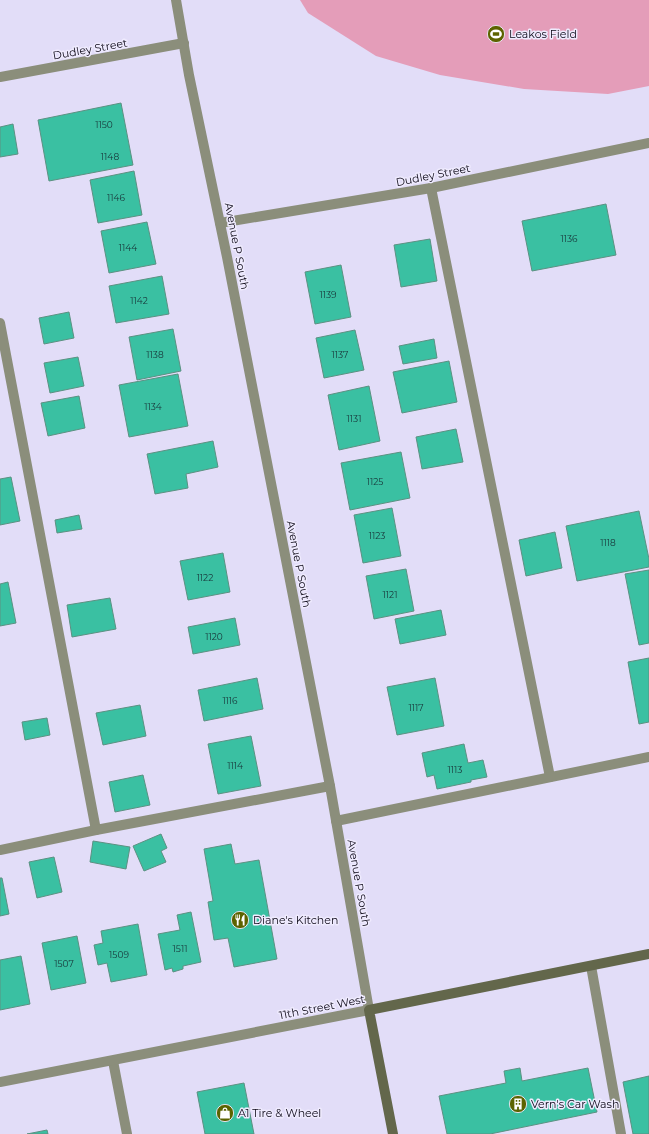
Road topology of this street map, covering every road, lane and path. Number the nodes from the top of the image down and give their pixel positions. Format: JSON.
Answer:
{"nodes":[{"id":1,"x":176,"y":0,"type":"edge"},
{"id":2,"x":184,"y":43,"type":"junction"},
{"id":3,"x":0,"y":77,"type":"edge"},
{"id":4,"x":649,"y":143,"type":"edge"},
{"id":5,"x":431,"y":188,"type":"junction"},
{"id":6,"x":220,"y":223,"type":"junction"},
{"id":7,"x":0,"y":323,"type":"edge"},
{"id":8,"x":649,"y":757,"type":"edge"},
{"id":9,"x":550,"y":777,"type":"junction"},
{"id":10,"x":330,"y":786,"type":"junction"},
{"id":11,"x":336,"y":821,"type":"junction"},
{"id":12,"x":96,"y":830,"type":"junction"},
{"id":13,"x":0,"y":850,"type":"edge"},
{"id":14,"x":649,"y":954,"type":"edge"},
{"id":15,"x":591,"y":966,"type":"junction"},
{"id":16,"x":369,"y":1010,"type":"junction"},
{"id":17,"x":113,"y":1061,"type":"junction"},
{"id":18,"x":0,"y":1082,"type":"edge"},
{"id":19,"x":127,"y":1134,"type":"edge"},
{"id":20,"x":393,"y":1134,"type":"edge"},
{"id":21,"x":621,"y":1134,"type":"edge"}],
"edges":[{"from":1,"to":2,"type":"street","name":"Avenue P South"},
{"from":2,"to":3,"type":"street","name":"Dudley Street"},
{"from":2,"to":6,"type":"street","name":"Avenue P South"},
{"from":4,"to":5,"type":"street","name":"Dudley Street"},
{"from":5,"to":6,"type":"street","name":"Dudley Street"},
{"from":5,"to":9,"type":"street"},
{"from":6,"to":10,"type":"street","name":"Avenue P South"},
{"from":7,"to":12,"type":"street"},
{"from":8,"to":9,"type":"street"},
{"from":9,"to":11,"type":"street"},
{"from":10,"to":11,"type":"street","name":"Avenue P South"},
{"from":10,"to":12,"type":"street"},
{"from":11,"to":16,"type":"street","name":"Avenue P South"},
{"from":12,"to":13,"type":"street"},
{"from":14,"to":15,"type":"main road","name":"11th Street West"},
{"from":15,"to":16,"type":"main road","name":"11th Street West"},
{"from":15,"to":21,"type":"street"},
{"from":16,"to":17,"type":"street","name":"11th Street West"},
{"from":16,"to":20,"type":"main road","name":"Avenue P South"},
{"from":17,"to":18,"type":"street","name":"11th Street West"},
{"from":17,"to":19,"type":"street"}]}
